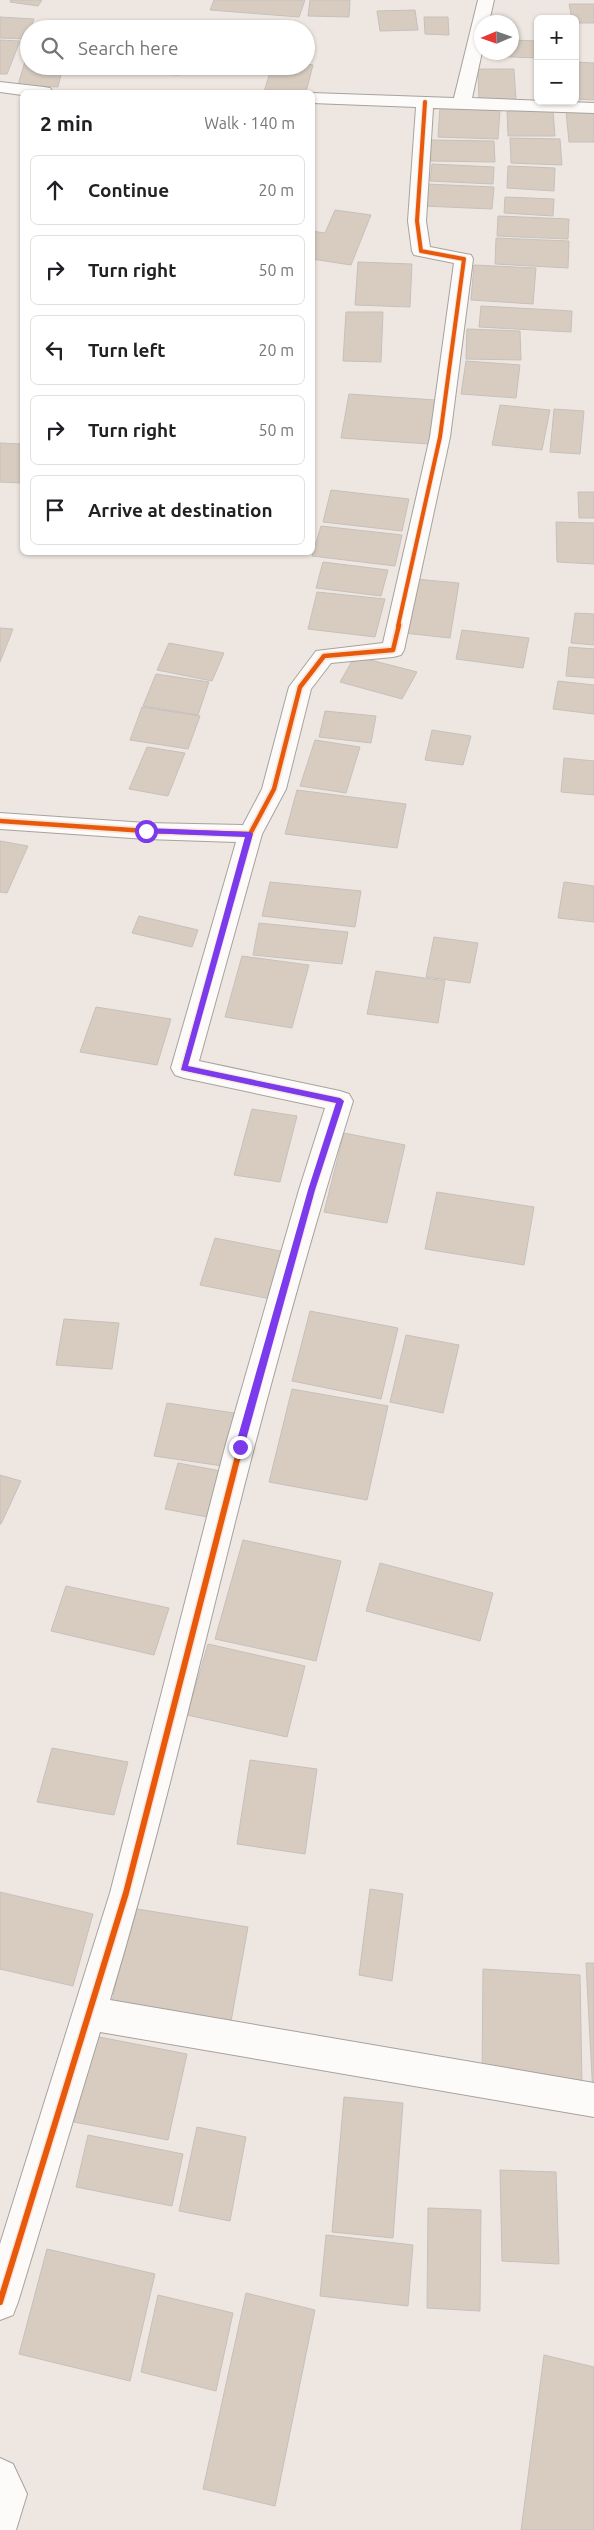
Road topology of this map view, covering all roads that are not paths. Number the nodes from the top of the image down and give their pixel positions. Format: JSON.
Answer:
{"nodes":[{"id":1,"x":486,"y":0,"type":"edge"},
{"id":2,"x":0,"y":87,"type":"edge"},
{"id":3,"x":26,"y":90,"type":"edge"},
{"id":4,"x":315,"y":98,"type":"edge"},
{"id":5,"x":425,"y":102,"type":"junction"},
{"id":6,"x":462,"y":104,"type":"junction"},
{"id":7,"x":594,"y":108,"type":"edge"},
{"id":8,"x":0,"y":821,"type":"edge"},
{"id":9,"x":250,"y":834,"type":"junction"},
{"id":10,"x":88,"y":2013,"type":"junction"},
{"id":11,"x":594,"y":2100,"type":"edge"},
{"id":12,"x":0,"y":2302,"type":"edge"},
{"id":13,"x":0,"y":2477,"type":"edge"},
{"id":14,"x":0,"y":2522,"type":"edge"}],
"edges":[{"from":1,"to":6,"type":"street"},
{"from":2,"to":3,"type":"street"},
{"from":4,"to":5,"type":"street"},
{"from":5,"to":6,"type":"street"},
{"from":5,"to":9,"type":"street"},
{"from":6,"to":7,"type":"street"},
{"from":8,"to":9,"type":"street"},
{"from":9,"to":10,"type":"street"},
{"from":10,"to":11,"type":"street"},
{"from":10,"to":12,"type":"street"},
{"from":13,"to":14,"type":"street"}]}
